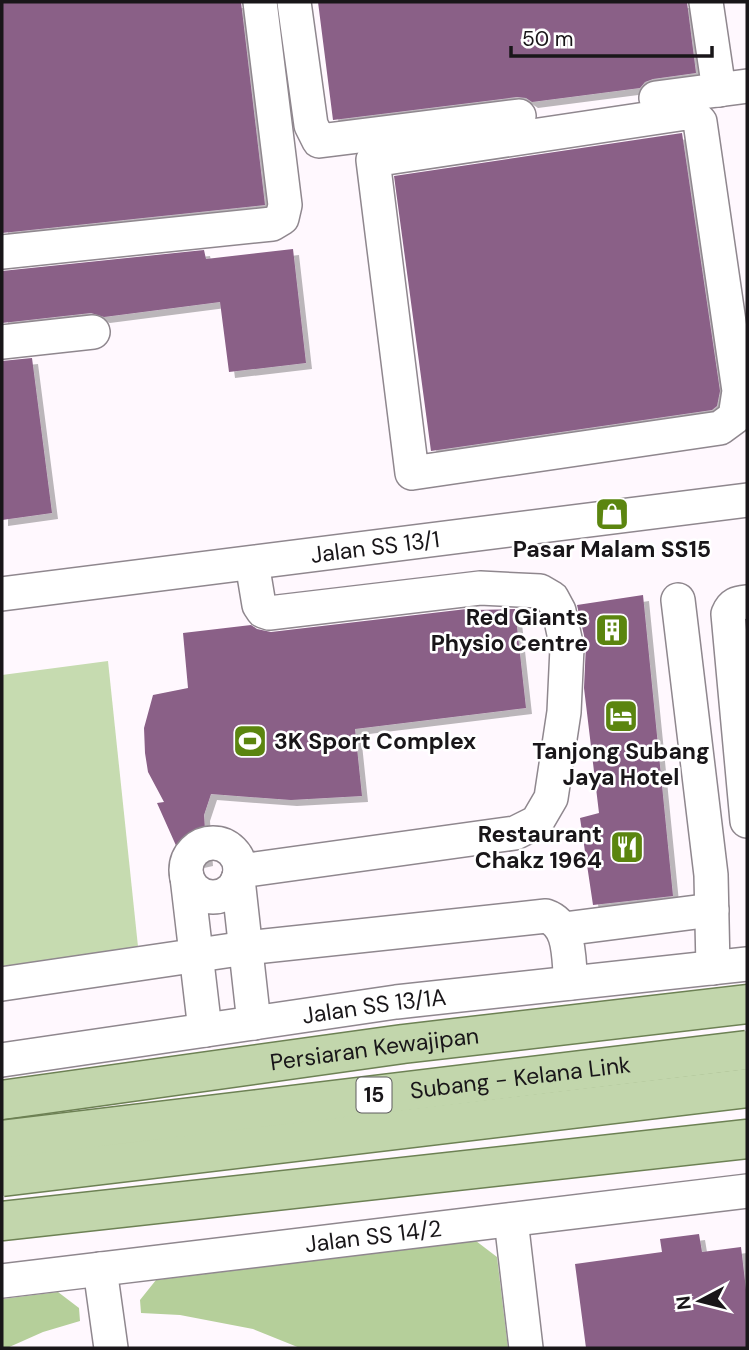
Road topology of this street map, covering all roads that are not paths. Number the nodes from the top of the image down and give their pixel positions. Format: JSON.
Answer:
{"nodes":[{"id":1,"x":260,"y":2,"type":"edge"},
{"id":2,"x":294,"y":2,"type":"edge"},
{"id":3,"x":706,"y":2,"type":"edge"},
{"id":4,"x":733,"y":88,"type":"edge"},
{"id":5,"x":2,"y":252,"type":"edge"},
{"id":6,"x":93,"y":332,"type":"dead end"},
{"id":7,"x":2,"y":342,"type":"edge"},
{"id":8,"x":743,"y":391,"type":"edge"},
{"id":9,"x":747,"y":500,"type":"edge"},
{"id":10,"x":252,"y":563,"type":"junction"},
{"id":11,"x":2,"y":594,"type":"edge"},
{"id":12,"x":678,"y":600,"type":"dead end"},
{"id":13,"x":738,"y":608,"type":"edge"},
{"id":14,"x":747,"y":821,"type":"edge"},
{"id":15,"x":239,"y":875,"type":"junction"},
{"id":16,"x":712,"y":910,"type":"junction"},
{"id":17,"x":564,"y":929,"type":"junction"},
{"id":18,"x":246,"y":948,"type":"junction"},
{"id":19,"x":197,"y":955,"type":"junction"},
{"id":20,"x":747,"y":964,"type":"edge"},
{"id":21,"x":713,"y":968,"type":"junction"},
{"id":22,"x":571,"y":983,"type":"junction"},
{"id":23,"x":2,"y":984,"type":"edge"},
{"id":24,"x":747,"y":1004,"type":"edge"},
{"id":25,"x":254,"y":1023,"type":"junction"},
{"id":26,"x":205,"y":1030,"type":"junction"},
{"id":27,"x":747,"y":1050,"type":"edge"},
{"id":28,"x":2,"y":1060,"type":"edge"},
{"id":29,"x":259,"y":1064,"type":"junction"},
{"id":30,"x":747,"y":1088,"type":"edge"},
{"id":31,"x":2,"y":1100,"type":"edge"},
{"id":32,"x":747,"y":1139,"type":"edge"},
{"id":33,"x":2,"y":1140,"type":"edge"},
{"id":34,"x":2,"y":1177,"type":"edge"},
{"id":35,"x":747,"y":1191,"type":"edge"},
{"id":36,"x":158,"y":1203,"type":"junction"},
{"id":37,"x":2,"y":1220,"type":"edge"},
{"id":38,"x":511,"y":1220,"type":"junction"},
{"id":39,"x":100,"y":1269,"type":"junction"},
{"id":40,"x":2,"y":1281,"type":"edge"},
{"id":41,"x":111,"y":1348,"type":"edge"},
{"id":42,"x":526,"y":1348,"type":"edge"}],
"edges":[{"from":1,"to":5,"type":"street"},
{"from":2,"to":4,"type":"street"},
{"from":3,"to":4,"type":"street"},
{"from":6,"to":7,"type":"street"},
{"from":8,"to":8,"type":"street"},
{"from":9,"to":10,"type":"street","name":"Jalan SS 13/1"},
{"from":10,"to":11,"type":"street","name":"Jalan SS 13/1"},
{"from":10,"to":15,"type":"street"},
{"from":12,"to":16,"type":"street"},
{"from":13,"to":14,"type":"street"},
{"from":15,"to":18,"type":"street"},
{"from":15,"to":19,"type":"street"},
{"from":16,"to":17,"type":"street"},
{"from":16,"to":21,"type":"street"},
{"from":17,"to":18,"type":"street"},
{"from":17,"to":22,"type":"street"},
{"from":18,"to":19,"type":"street"},
{"from":18,"to":25,"type":"street"},
{"from":19,"to":23,"type":"street"},
{"from":19,"to":26,"type":"street"},
{"from":20,"to":21,"type":"street","name":"Jalan SS 13/1A"},
{"from":21,"to":22,"type":"street","name":"Jalan SS 13/1A"},
{"from":22,"to":25,"type":"street","name":"Jalan SS 13/1A"},
{"from":24,"to":29,"type":"main road","name":"Persiaran Kewajipan"},
{"from":25,"to":26,"type":"street","name":"Jalan SS 13/1A"},
{"from":26,"to":28,"type":"street","name":"Jalan SS 13/1A"},
{"from":27,"to":33,"type":"main road","name":"Subang - Kelana Link","number":"15","bridge":true},
{"from":29,"to":31,"type":"main road","name":"Persiaran Kewajipan"},
{"from":29,"to":36,"type":"main road"},
{"from":30,"to":34,"type":"main road","name":"Subang - Kelana Link","number":"15","bridge":true},
{"from":32,"to":36,"type":"main road"},
{"from":35,"to":38,"type":"street","name":"Jalan SS 14/2"},
{"from":36,"to":37,"type":"main road"},
{"from":38,"to":39,"type":"street","name":"Jalan SS 14/2"},
{"from":38,"to":42,"type":"street"},
{"from":39,"to":40,"type":"street","name":"Jalan SS 14/2"},
{"from":39,"to":41,"type":"street"}]}
